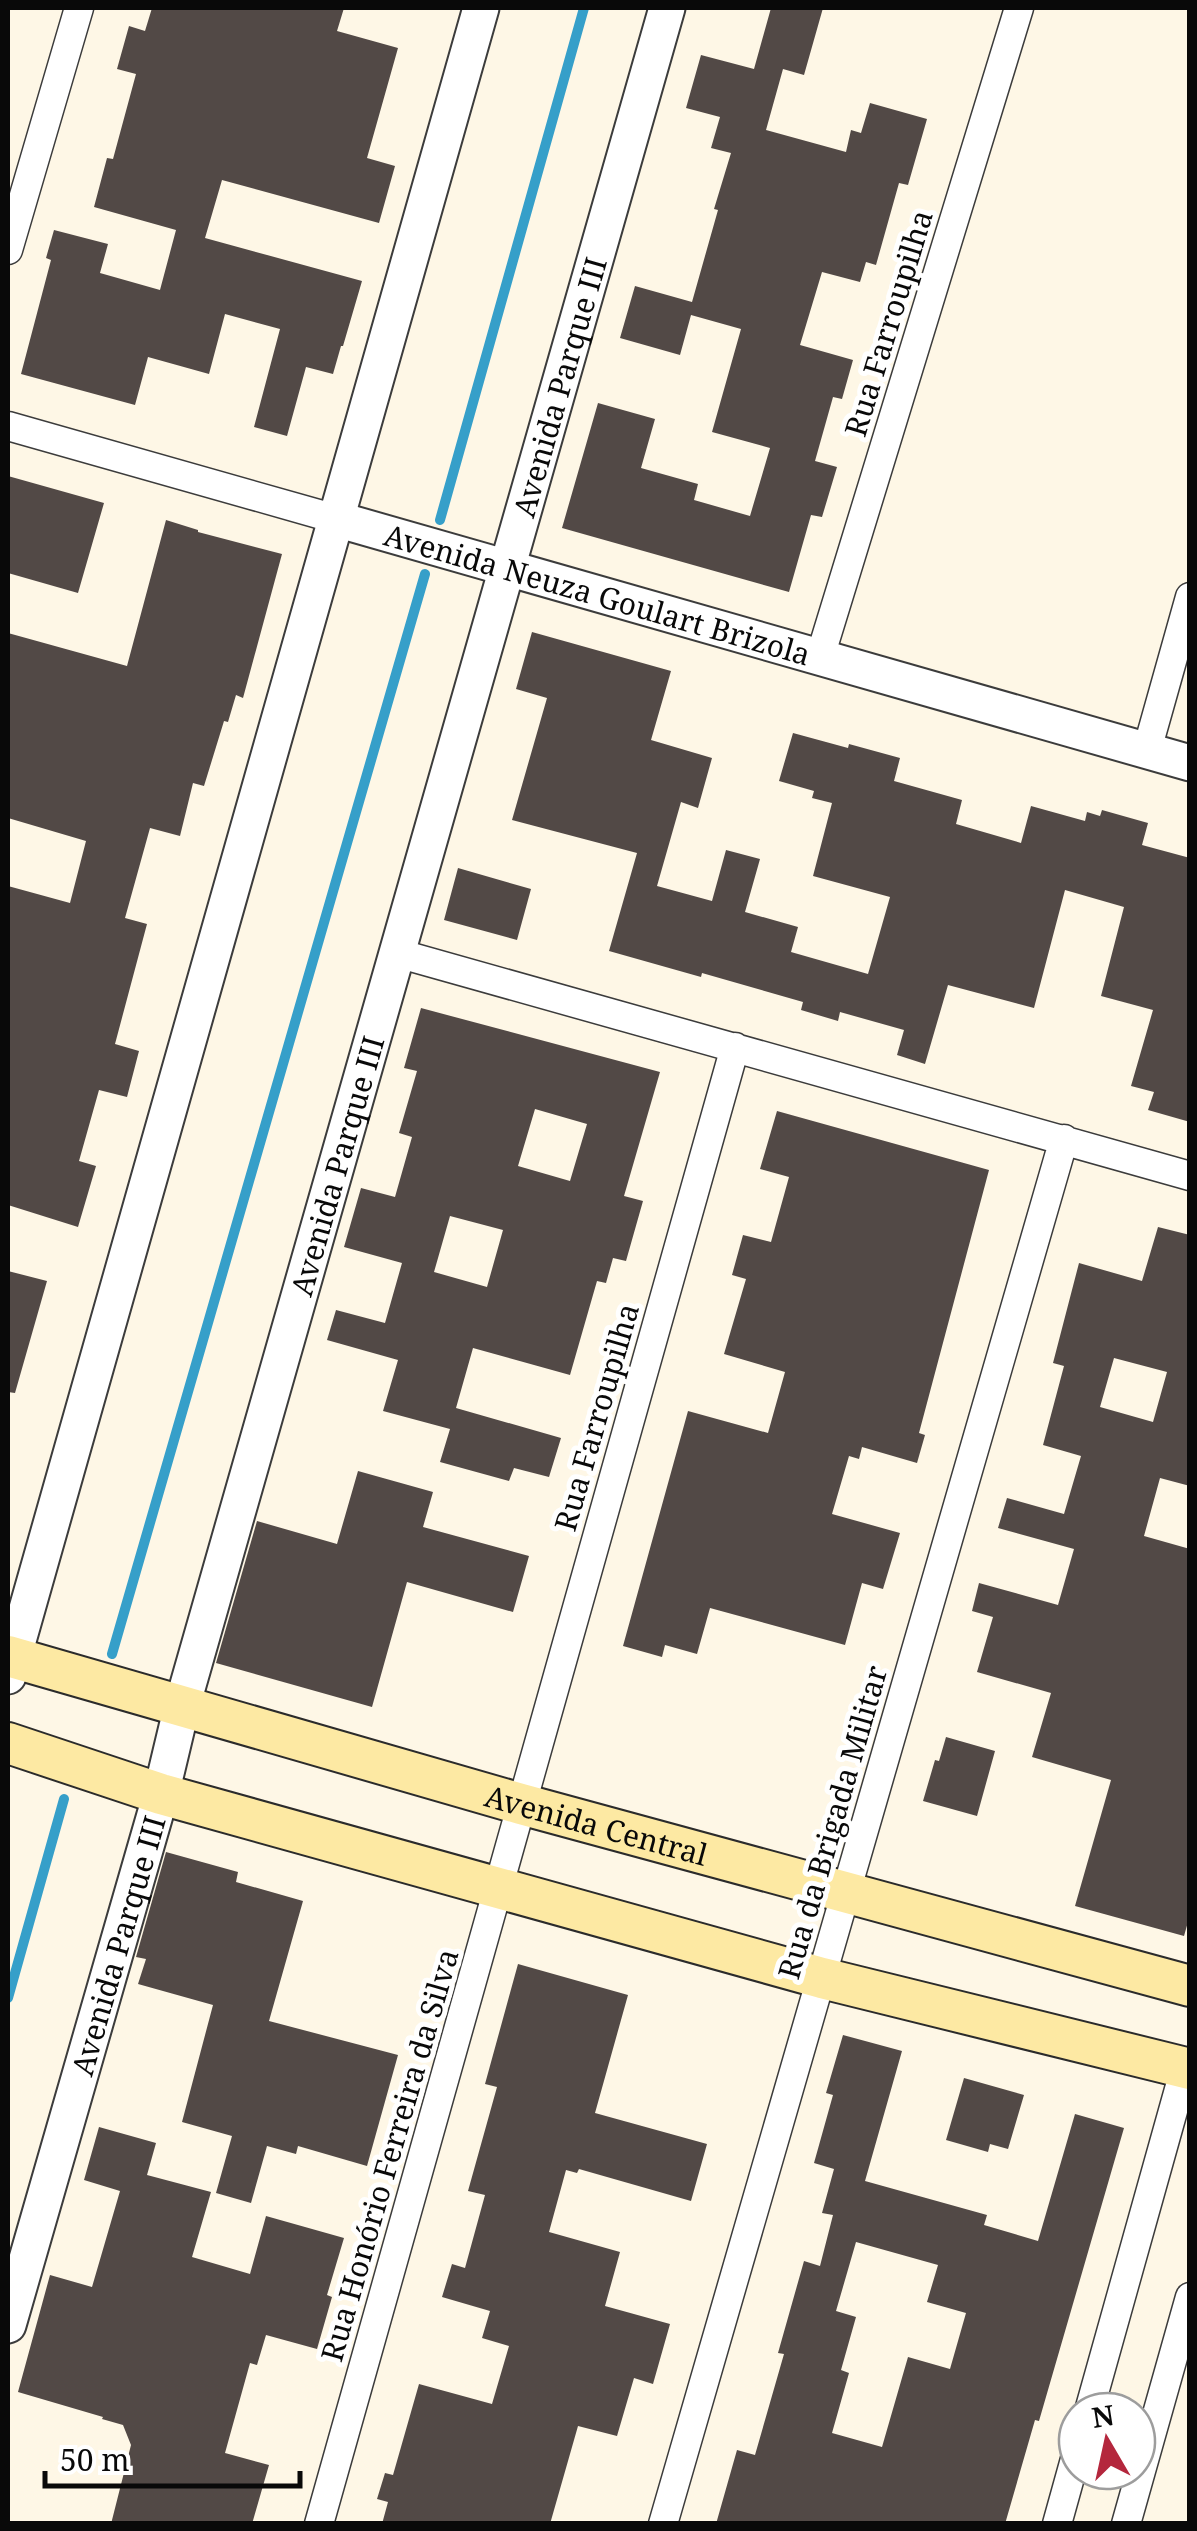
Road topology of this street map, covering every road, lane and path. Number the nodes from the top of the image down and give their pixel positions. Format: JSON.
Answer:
{"nodes":[{"id":1,"x":80,"y":8,"type":"edge"},
{"id":2,"x":481,"y":8,"type":"edge"},
{"id":3,"x":667,"y":8,"type":"edge"},
{"id":4,"x":1019,"y":8,"type":"edge"},
{"id":5,"x":8,"y":250,"type":"edge"},
{"id":6,"x":8,"y":426,"type":"edge"},
{"id":7,"x":336,"y":519,"type":"junction"},
{"id":8,"x":507,"y":568,"type":"junction"},
{"id":9,"x":1190,"y":597,"type":"edge"},
{"id":10,"x":820,"y":658,"type":"junction"},
{"id":11,"x":1146,"y":750,"type":"junction"},
{"id":12,"x":1190,"y":763,"type":"edge"},
{"id":13,"x":397,"y":953,"type":"junction"},
{"id":14,"x":735,"y":1047,"type":"junction"},
{"id":15,"x":1064,"y":1139,"type":"junction"},
{"id":16,"x":1190,"y":1176,"type":"edge"},
{"id":17,"x":9,"y":1663,"type":"edge"},
{"id":18,"x":182,"y":1706,"type":"junction"},
{"id":19,"x":8,"y":1743,"type":"edge"},
{"id":20,"x":162,"y":1794,"type":"junction"},
{"id":21,"x":520,"y":1804,"type":"junction"},
{"id":22,"x":498,"y":1887,"type":"junction"},
{"id":23,"x":845,"y":1892,"type":"junction"},
{"id":24,"x":822,"y":1978,"type":"junction"},
{"id":25,"x":1190,"y":1986,"type":"edge"},
{"id":26,"x":1188,"y":2063,"type":"edge"},
{"id":27,"x":1190,"y":2296,"type":"edge"},
{"id":28,"x":8,"y":2325,"type":"edge"},
{"id":29,"x":1094,"y":2391,"type":"edge"},
{"id":30,"x":1066,"y":2491,"type":"edge"},
{"id":31,"x":319,"y":2524,"type":"edge"},
{"id":32,"x":663,"y":2524,"type":"edge"},
{"id":33,"x":1057,"y":2524,"type":"edge"},
{"id":34,"x":1126,"y":2524,"type":"edge"}],
"edges":[{"from":1,"to":5,"type":"street"},
{"from":2,"to":7,"type":"street"},
{"from":3,"to":8,"type":"street","name":"Avenida Parque III"},
{"from":4,"to":10,"type":"street","name":"Rua Farroupilha"},
{"from":6,"to":7,"type":"street","name":"Avenida Neuza Goulart Brizola"},
{"from":7,"to":8,"type":"street","name":"Avenida Neuza Goulart Brizola"},
{"from":7,"to":17,"type":"street"},
{"from":8,"to":10,"type":"street","name":"Avenida Neuza Goulart Brizola"},
{"from":8,"to":13,"type":"street","name":"Avenida Parque III"},
{"from":9,"to":11,"type":"street"},
{"from":10,"to":11,"type":"street","name":"Avenida Neuza Goulart Brizola"},
{"from":11,"to":12,"type":"street","name":"Avenida Neuza Goulart Brizola"},
{"from":13,"to":14,"type":"street"},
{"from":13,"to":18,"type":"street","name":"Avenida Parque III"},
{"from":14,"to":15,"type":"street"},
{"from":14,"to":21,"type":"street","name":"Rua Farroupilha"},
{"from":15,"to":16,"type":"street"},
{"from":15,"to":23,"type":"street","name":"Rua da Brigada Militar"},
{"from":17,"to":18,"type":"main road","name":"Avenida Central"},
{"from":18,"to":20,"type":"street","name":"Avenida Parque III"},
{"from":18,"to":21,"type":"main road","name":"Avenida Central"},
{"from":19,"to":20,"type":"main road"},
{"from":20,"to":22,"type":"main road"},
{"from":20,"to":28,"type":"street","name":"Avenida Parque III"},
{"from":21,"to":22,"type":"street","name":"Rua Honório Ferreira da Silva"},
{"from":21,"to":23,"type":"main road","name":"Avenida Central"},
{"from":22,"to":24,"type":"main road"},
{"from":22,"to":31,"type":"street","name":"Rua Honório Ferreira da Silva"},
{"from":23,"to":24,"type":"street","name":"Rua da Brigada Militar"},
{"from":23,"to":25,"type":"main road","name":"Avenida Central"},
{"from":24,"to":26,"type":"main road"},
{"from":24,"to":32,"type":"street","name":"Rua da Brigada Militar"},
{"from":26,"to":29,"type":"street"},
{"from":27,"to":34,"type":"street"},
{"from":30,"to":33,"type":"street"}]}
